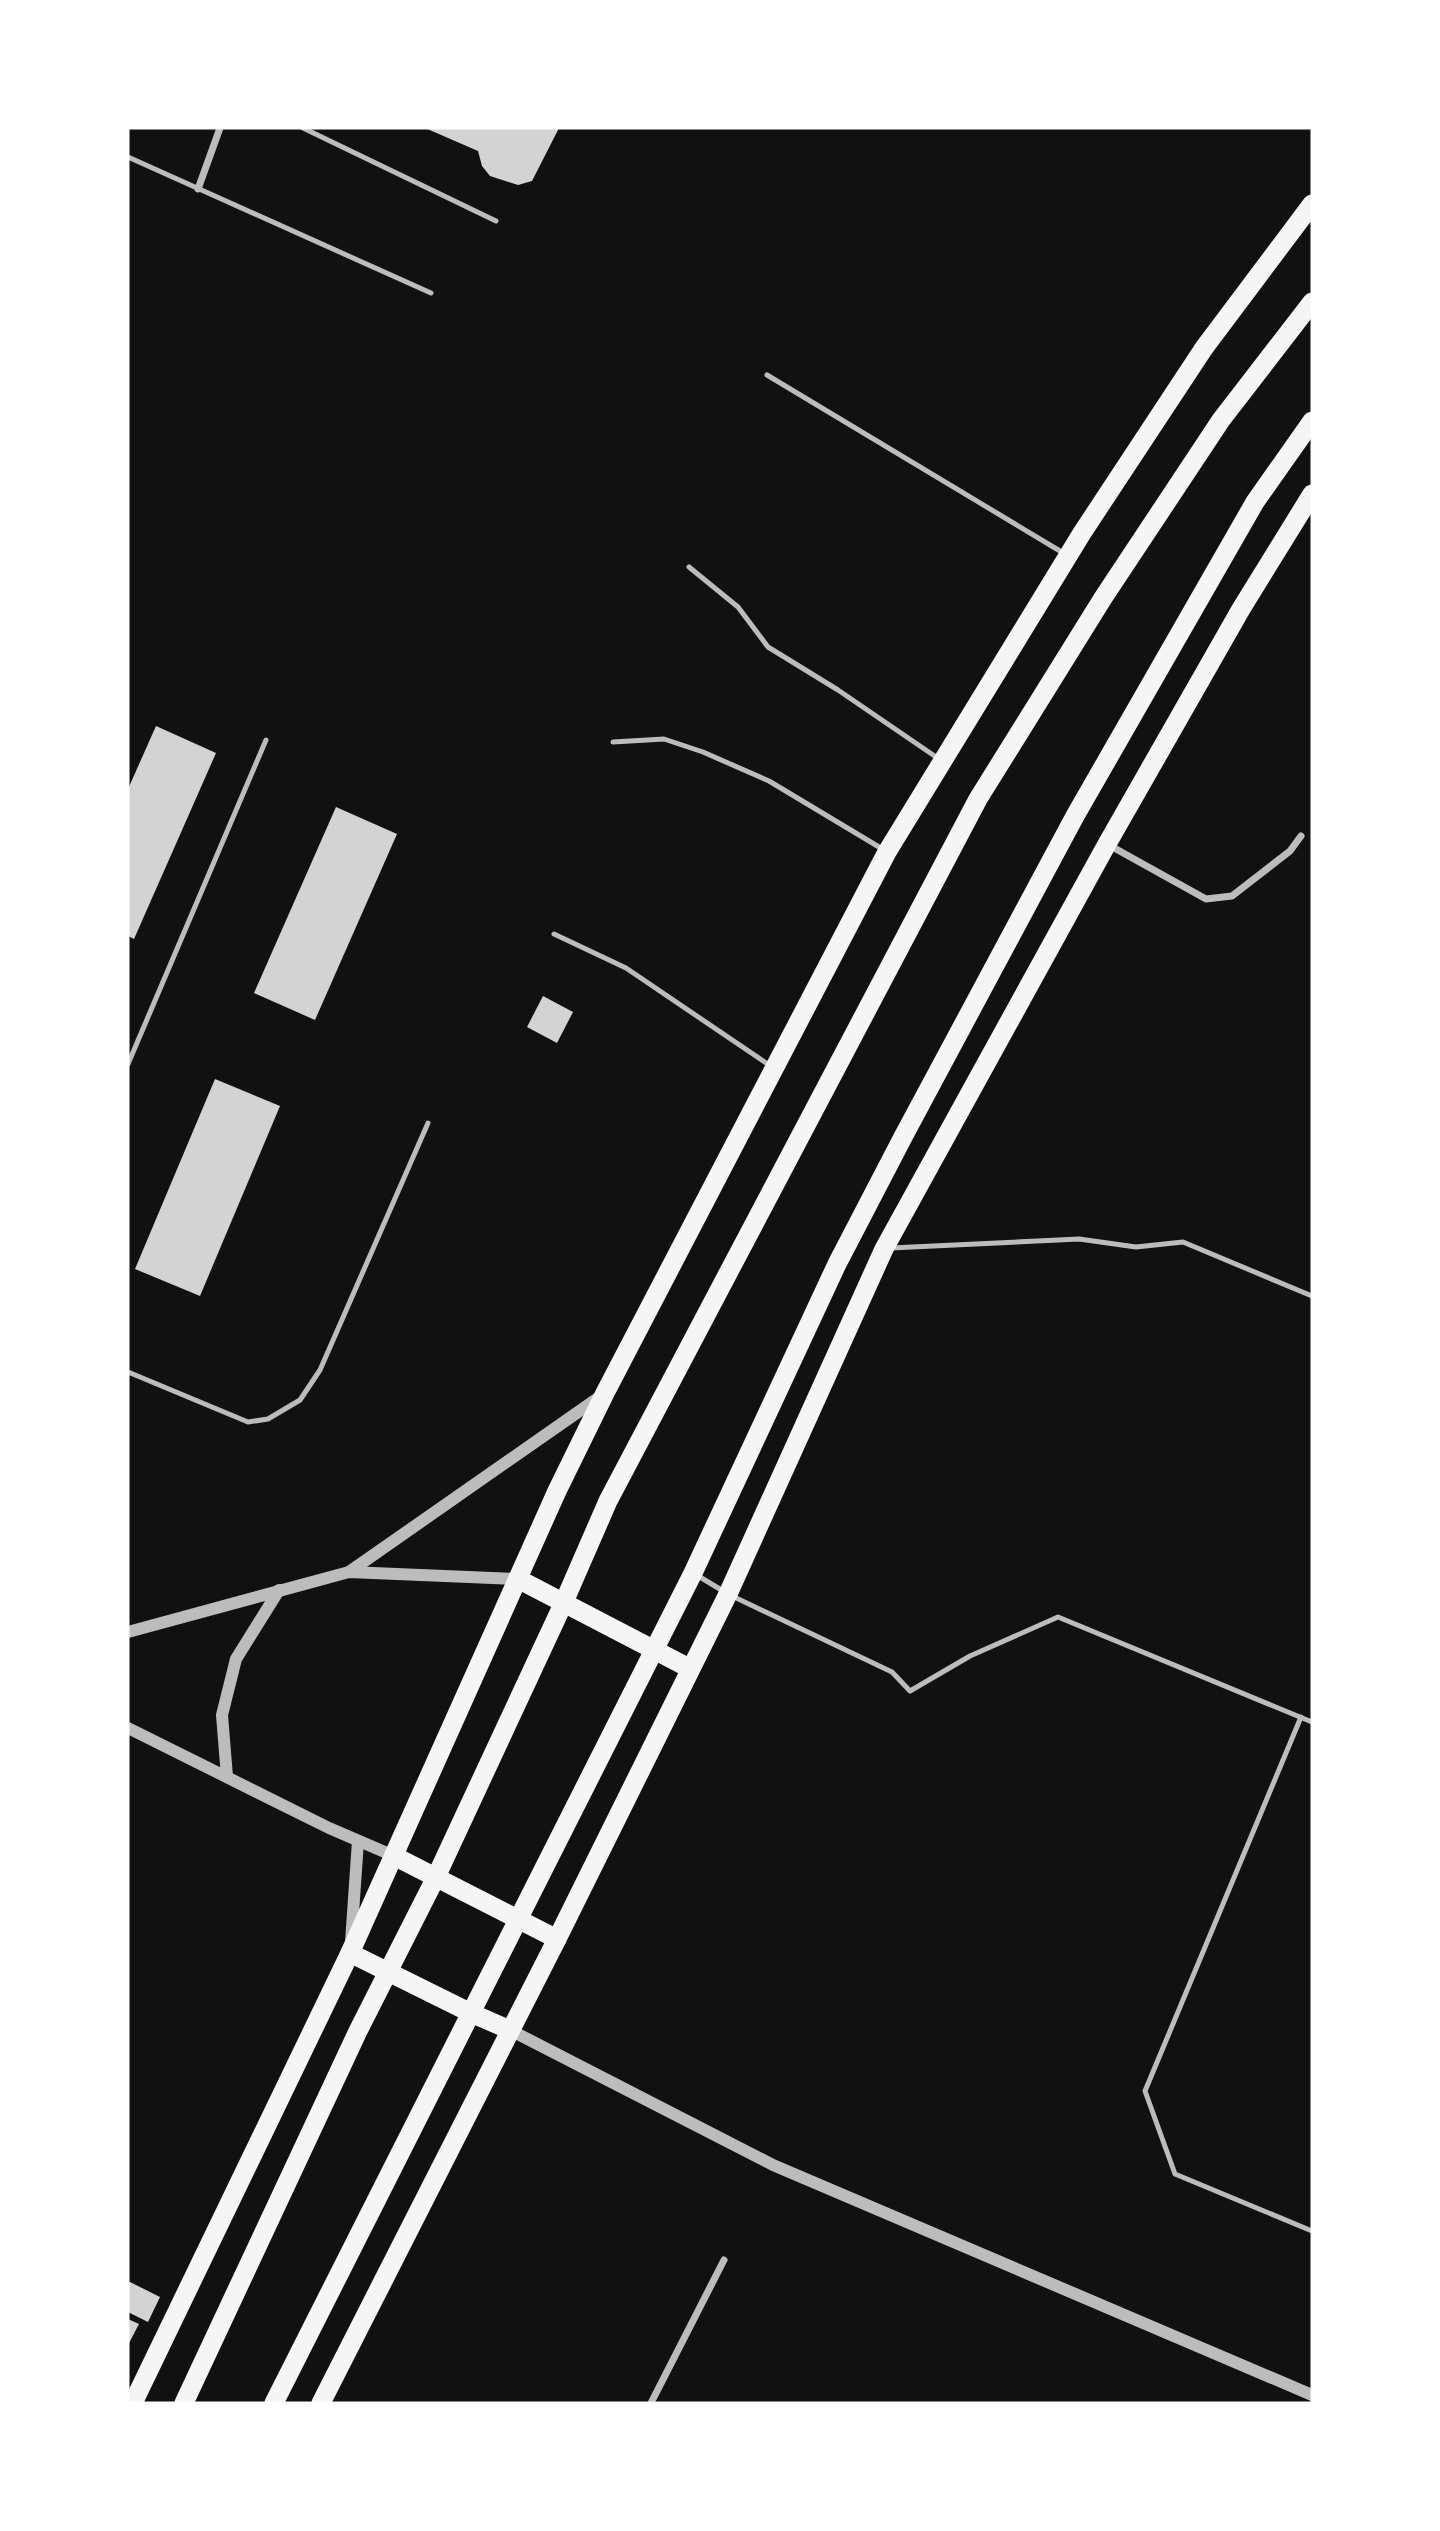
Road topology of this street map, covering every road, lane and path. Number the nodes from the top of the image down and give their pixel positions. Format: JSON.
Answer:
{"nodes":[{"id":1,"x":220,"y":128,"type":"edge"},
{"id":2,"x":303,"y":128,"type":"edge"},
{"id":3,"x":128,"y":157,"type":"edge"},
{"id":4,"x":198,"y":189,"type":"junction"},
{"id":5,"x":1312,"y":204,"type":"edge"},
{"id":6,"x":496,"y":221,"type":"dead end"},
{"id":7,"x":431,"y":293,"type":"dead end"},
{"id":8,"x":1312,"y":302,"type":"edge"},
{"id":9,"x":767,"y":375,"type":"dead end"},
{"id":10,"x":1312,"y":421,"type":"edge"},
{"id":11,"x":1312,"y":494,"type":"edge"},
{"id":12,"x":1068,"y":555,"type":"junction"},
{"id":13,"x":689,"y":567,"type":"dead end"},
{"id":14,"x":266,"y":740,"type":"dead end"},
{"id":15,"x":612,"y":742,"type":"dead end"},
{"id":16,"x":942,"y":761,"type":"junction"},
{"id":17,"x":1301,"y":836,"type":"dead end"},
{"id":18,"x":1107,"y":844,"type":"junction"},
{"id":19,"x":887,"y":852,"type":"junction"},
{"id":20,"x":554,"y":934,"type":"dead end"},
{"id":21,"x":128,"y":1064,"type":"edge"},
{"id":22,"x":775,"y":1069,"type":"junction"},
{"id":23,"x":428,"y":1123,"type":"dead end"},
{"id":24,"x":884,"y":1249,"type":"junction"},
{"id":25,"x":1312,"y":1296,"type":"edge"},
{"id":26,"x":128,"y":1372,"type":"edge"},
{"id":27,"x":605,"y":1393,"type":"junction"},
{"id":28,"x":349,"y":1572,"type":"junction"},
{"id":29,"x":693,"y":1573,"type":"junction"},
{"id":30,"x":518,"y":1579,"type":"junction"},
{"id":31,"x":279,"y":1590,"type":"junction"},
{"id":32,"x":728,"y":1594,"type":"junction"},
{"id":33,"x":564,"y":1602,"type":"junction"},
{"id":34,"x":128,"y":1632,"type":"edge"},
{"id":35,"x":653,"y":1649,"type":"junction"},
{"id":36,"x":689,"y":1668,"type":"junction"},
{"id":37,"x":1301,"y":1717,"type":"junction"},
{"id":38,"x":1312,"y":1722,"type":"edge"},
{"id":39,"x":128,"y":1728,"type":"edge"},
{"id":40,"x":227,"y":1777,"type":"junction"},
{"id":41,"x":358,"y":1841,"type":"junction"},
{"id":42,"x":394,"y":1856,"type":"junction"},
{"id":43,"x":436,"y":1877,"type":"junction"},
{"id":44,"x":518,"y":1919,"type":"junction"},
{"id":45,"x":556,"y":1939,"type":"junction"},
{"id":46,"x":350,"y":1953,"type":"junction"},
{"id":47,"x":388,"y":1972,"type":"junction"},
{"id":48,"x":471,"y":2013,"type":"junction"},
{"id":49,"x":510,"y":2030,"type":"junction"},
{"id":50,"x":1312,"y":2231,"type":"edge"},
{"id":51,"x":724,"y":2260,"type":"dead end"},
{"id":52,"x":1312,"y":2395,"type":"edge"},
{"id":53,"x":133,"y":2403,"type":"edge"},
{"id":54,"x":184,"y":2403,"type":"edge"},
{"id":55,"x":274,"y":2403,"type":"edge"},
{"id":56,"x":321,"y":2403,"type":"edge"},
{"id":57,"x":651,"y":2403,"type":"edge"}],
"edges":[{"from":1,"to":4,"type":"street"},
{"from":2,"to":6,"type":"lane"},
{"from":3,"to":4,"type":"lane"},
{"from":4,"to":7,"type":"lane"},
{"from":5,"to":12,"type":"highway"},
{"from":8,"to":33,"type":"highway"},
{"from":9,"to":12,"type":"lane"},
{"from":10,"to":29,"type":"highway"},
{"from":11,"to":18,"type":"highway"},
{"from":12,"to":16,"type":"highway"},
{"from":13,"to":16,"type":"lane"},
{"from":14,"to":21,"type":"lane"},
{"from":15,"to":19,"type":"lane"},
{"from":16,"to":19,"type":"highway"},
{"from":17,"to":18,"type":"street"},
{"from":18,"to":24,"type":"highway"},
{"from":19,"to":22,"type":"highway"},
{"from":20,"to":22,"type":"lane"},
{"from":22,"to":27,"type":"highway"},
{"from":23,"to":26,"type":"lane"},
{"from":24,"to":25,"type":"lane"},
{"from":24,"to":32,"type":"highway"},
{"from":27,"to":28,"type":"street"},
{"from":27,"to":30,"type":"highway"},
{"from":28,"to":30,"type":"street"},
{"from":28,"to":31,"type":"street"},
{"from":29,"to":32,"type":"lane"},
{"from":29,"to":35,"type":"highway"},
{"from":30,"to":33,"type":"highway"},
{"from":30,"to":42,"type":"highway"},
{"from":31,"to":34,"type":"street"},
{"from":31,"to":40,"type":"street"},
{"from":32,"to":36,"type":"highway"},
{"from":32,"to":37,"type":"lane"},
{"from":33,"to":35,"type":"highway"},
{"from":33,"to":43,"type":"highway"},
{"from":35,"to":36,"type":"highway"},
{"from":35,"to":44,"type":"highway"},
{"from":36,"to":45,"type":"highway"},
{"from":37,"to":38,"type":"lane"},
{"from":37,"to":50,"type":"lane"},
{"from":39,"to":40,"type":"street"},
{"from":40,"to":41,"type":"street"},
{"from":41,"to":42,"type":"street"},
{"from":41,"to":46,"type":"street"},
{"from":42,"to":43,"type":"highway"},
{"from":42,"to":46,"type":"highway"},
{"from":43,"to":44,"type":"highway"},
{"from":43,"to":47,"type":"highway"},
{"from":44,"to":45,"type":"highway"},
{"from":44,"to":48,"type":"highway"},
{"from":45,"to":49,"type":"highway"},
{"from":46,"to":47,"type":"highway"},
{"from":46,"to":53,"type":"highway"},
{"from":47,"to":48,"type":"highway"},
{"from":47,"to":54,"type":"highway"},
{"from":48,"to":49,"type":"highway"},
{"from":48,"to":55,"type":"highway"},
{"from":49,"to":52,"type":"street"},
{"from":49,"to":56,"type":"highway"},
{"from":51,"to":57,"type":"street"}]}
